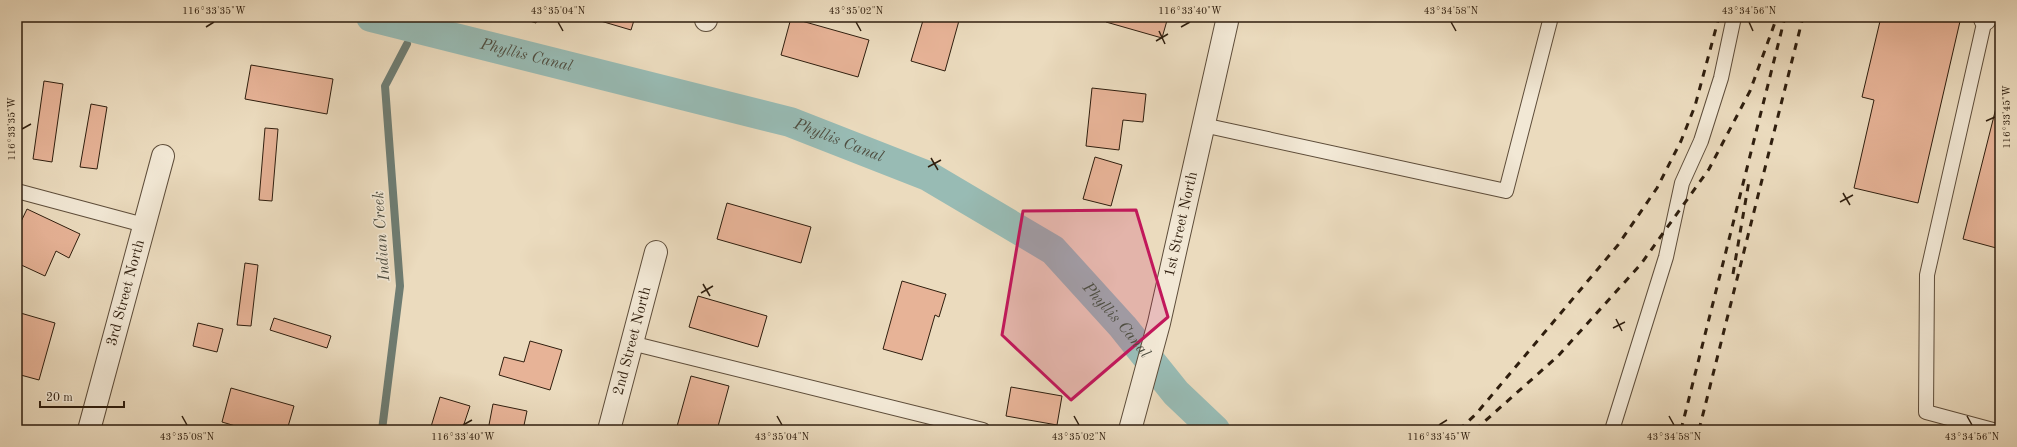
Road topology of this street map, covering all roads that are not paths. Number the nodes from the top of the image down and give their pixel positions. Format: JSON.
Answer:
{"nodes":[{"id":1,"x":1228,"y":17,"type":"edge"},
{"id":2,"x":1551,"y":17,"type":"edge"},
{"id":3,"x":1734,"y":17,"type":"edge"},
{"id":4,"x":1986,"y":18,"type":"edge"},
{"id":5,"x":1203,"y":125,"type":"junction"},
{"id":6,"x":164,"y":156,"type":"dead end"},
{"id":7,"x":17,"y":192,"type":"edge"},
{"id":8,"x":144,"y":225,"type":"junction"},
{"id":9,"x":656,"y":252,"type":"dead end"},
{"id":10,"x":631,"y":343,"type":"junction"},
{"id":11,"x":89,"y":430,"type":"edge"},
{"id":12,"x":609,"y":430,"type":"edge"},
{"id":13,"x":983,"y":430,"type":"edge"},
{"id":14,"x":1130,"y":430,"type":"edge"},
{"id":15,"x":1612,"y":430,"type":"edge"},
{"id":16,"x":1993,"y":430,"type":"edge"}],
"edges":[{"from":1,"to":5,"type":"street","name":"1st Street North"},
{"from":2,"to":5,"type":"lane"},
{"from":3,"to":15,"type":"lane"},
{"from":4,"to":16,"type":"lane"},
{"from":5,"to":14,"type":"street","name":"1st Street North"},
{"from":6,"to":8,"type":"street","name":"3rd Street North"},
{"from":7,"to":8,"type":"lane"},
{"from":8,"to":11,"type":"street","name":"3rd Street North"},
{"from":9,"to":10,"type":"street","name":"2nd Street North"},
{"from":10,"to":12,"type":"street","name":"2nd Street North"},
{"from":10,"to":13,"type":"lane"}]}
